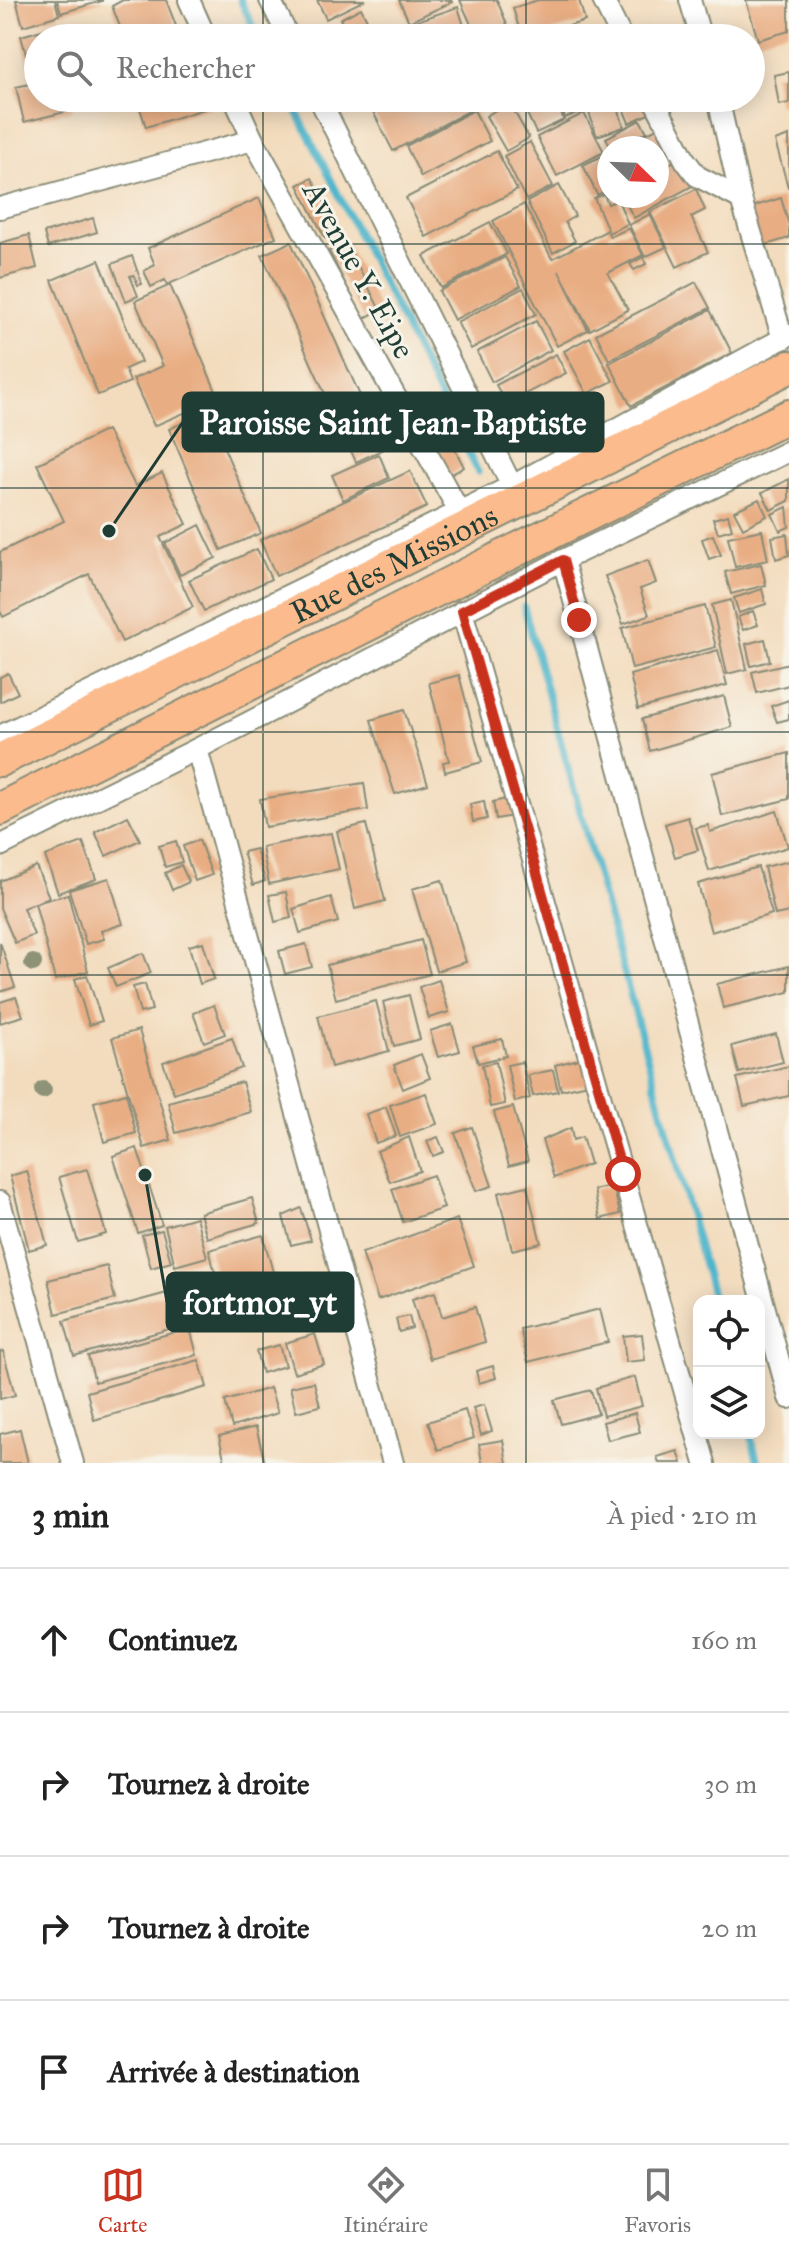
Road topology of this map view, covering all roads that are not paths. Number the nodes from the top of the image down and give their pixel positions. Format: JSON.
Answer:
{"nodes":[{"id":1,"x":189,"y":0,"type":"edge"},
{"id":2,"x":270,"y":0,"type":"edge"},
{"id":3,"x":603,"y":0,"type":"edge"},
{"id":4,"x":690,"y":0,"type":"edge"},
{"id":5,"x":200,"y":24,"type":"edge"},
{"id":6,"x":282,"y":24,"type":"edge"},
{"id":7,"x":615,"y":24,"type":"edge"},
{"id":8,"x":697,"y":24,"type":"edge"},
{"id":9,"x":240,"y":112,"type":"edge"},
{"id":10,"x":326,"y":112,"type":"edge"},
{"id":11,"x":660,"y":112,"type":"edge"},
{"id":12,"x":721,"y":112,"type":"edge"},
{"id":13,"x":253,"y":140,"type":"junction"},
{"id":14,"x":741,"y":199,"type":"junction"},
{"id":15,"x":0,"y":208,"type":"edge"},
{"id":16,"x":787,"y":347,"type":"edge"},
{"id":17,"x":789,"y":416,"type":"edge"},
{"id":18,"x":789,"y":451,"type":"edge"},
{"id":19,"x":512,"y":486,"type":"junction"},
{"id":20,"x":459,"y":511,"type":"junction"},
{"id":21,"x":563,"y":560,"type":"junction"},
{"id":22,"x":462,"y":611,"type":"junction"},
{"id":23,"x":0,"y":736,"type":"edge"},
{"id":24,"x":197,"y":749,"type":"junction"},
{"id":25,"x":0,"y":760,"type":"edge"},
{"id":26,"x":0,"y":809,"type":"edge"},
{"id":27,"x":0,"y":846,"type":"edge"},
{"id":28,"x":0,"y":1202,"type":"edge"},
{"id":29,"x":786,"y":1375,"type":"edge"},
{"id":30,"x":789,"y":1398,"type":"edge"},
{"id":31,"x":73,"y":1463,"type":"edge"},
{"id":32,"x":393,"y":1463,"type":"edge"},
{"id":33,"x":705,"y":1463,"type":"edge"}],
"edges":[{"from":1,"to":5,"type":"street"},
{"from":2,"to":6,"type":"street"},
{"from":3,"to":7,"type":"street"},
{"from":4,"to":8,"type":"street"},
{"from":9,"to":13,"type":"street","name":"Avenue Y. Eipe"},
{"from":10,"to":19,"type":"street","name":"Avenue Y. Eipe"},
{"from":11,"to":14,"type":"street"},
{"from":12,"to":14,"type":"street"},
{"from":13,"to":15,"type":"street"},
{"from":13,"to":20,"type":"street","name":"Avenue Y. Eipe"},
{"from":14,"to":16,"type":"street"},
{"from":16,"to":19,"type":"street"},
{"from":16,"to":25,"type":"highway","name":"Rue des Missions"},
{"from":17,"to":26,"type":"highway","name":"Rue des Missions"},
{"from":18,"to":21,"type":"street"},
{"from":19,"to":20,"type":"street"},
{"from":20,"to":23,"type":"street"},
{"from":21,"to":22,"type":"street"},
{"from":21,"to":29,"type":"street"},
{"from":22,"to":24,"type":"street"},
{"from":22,"to":33,"type":"street"},
{"from":24,"to":27,"type":"street"},
{"from":24,"to":32,"type":"street"},
{"from":28,"to":31,"type":"street"},
{"from":29,"to":30,"type":"street"}]}
